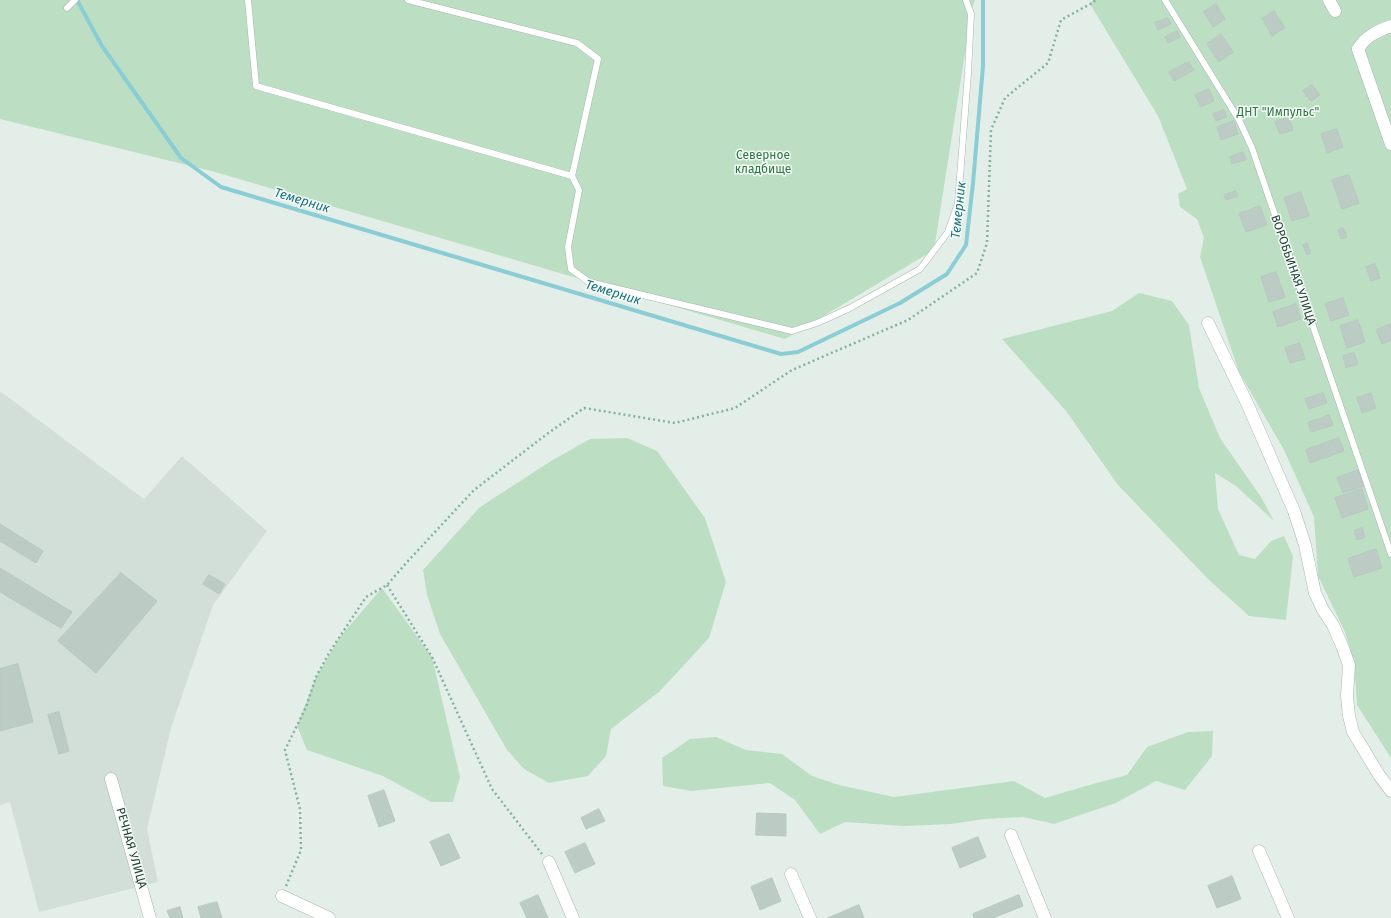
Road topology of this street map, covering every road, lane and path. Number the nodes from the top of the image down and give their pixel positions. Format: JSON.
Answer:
{"nodes":[{"id":1,"x":75,"y":0,"type":"edge"},
{"id":2,"x":248,"y":0,"type":"edge"},
{"id":3,"x":408,"y":0,"type":"edge"},
{"id":4,"x":966,"y":0,"type":"edge"},
{"id":5,"x":1094,"y":0,"type":"edge"},
{"id":6,"x":1165,"y":0,"type":"edge"},
{"id":7,"x":1329,"y":0,"type":"edge"},
{"id":8,"x":67,"y":8,"type":"dead end"},
{"id":9,"x":1335,"y":11,"type":"dead end"},
{"id":10,"x":1391,"y":26,"type":"edge"},
{"id":11,"x":1391,"y":144,"type":"edge"},
{"id":12,"x":572,"y":176,"type":"junction"},
{"id":13,"x":1208,"y":323,"type":"dead end"},
{"id":14,"x":1391,"y":554,"type":"edge"},
{"id":15,"x":387,"y":585,"type":"junction"},
{"id":16,"x":111,"y":779,"type":"dead end"},
{"id":17,"x":1391,"y":791,"type":"edge"},
{"id":18,"x":1011,"y":835,"type":"dead end"},
{"id":19,"x":1259,"y":851,"type":"dead end"},
{"id":20,"x":549,"y":862,"type":"joint"},
{"id":21,"x":791,"y":874,"type":"dead end"},
{"id":22,"x":282,"y":896,"type":"joint"},
{"id":23,"x":150,"y":918,"type":"edge"},
{"id":24,"x":329,"y":918,"type":"edge"},
{"id":25,"x":573,"y":918,"type":"edge"},
{"id":26,"x":810,"y":918,"type":"edge"},
{"id":27,"x":1045,"y":918,"type":"edge"},
{"id":28,"x":1288,"y":918,"type":"edge"}],
"edges":[{"from":1,"to":8,"type":"lane"},
{"from":2,"to":12,"type":"lane"},
{"from":3,"to":12,"type":"lane"},
{"from":4,"to":12,"type":"lane"},
{"from":5,"to":15,"type":"path"},
{"from":6,"to":14,"type":"lane","name":"ВОРОБЬИНАЯ УЛИЦА"},
{"from":7,"to":9,"type":"street"},
{"from":10,"to":11,"type":"street"},
{"from":13,"to":17,"type":"street"},
{"from":15,"to":20,"type":"path"},
{"from":15,"to":22,"type":"path"},
{"from":16,"to":23,"type":"street","name":"РЕЧНАЯ УЛИЦА"},
{"from":18,"to":27,"type":"street"},
{"from":19,"to":28,"type":"street"},
{"from":20,"to":25,"type":"street"},
{"from":21,"to":26,"type":"street"},
{"from":22,"to":24,"type":"street"}]}
